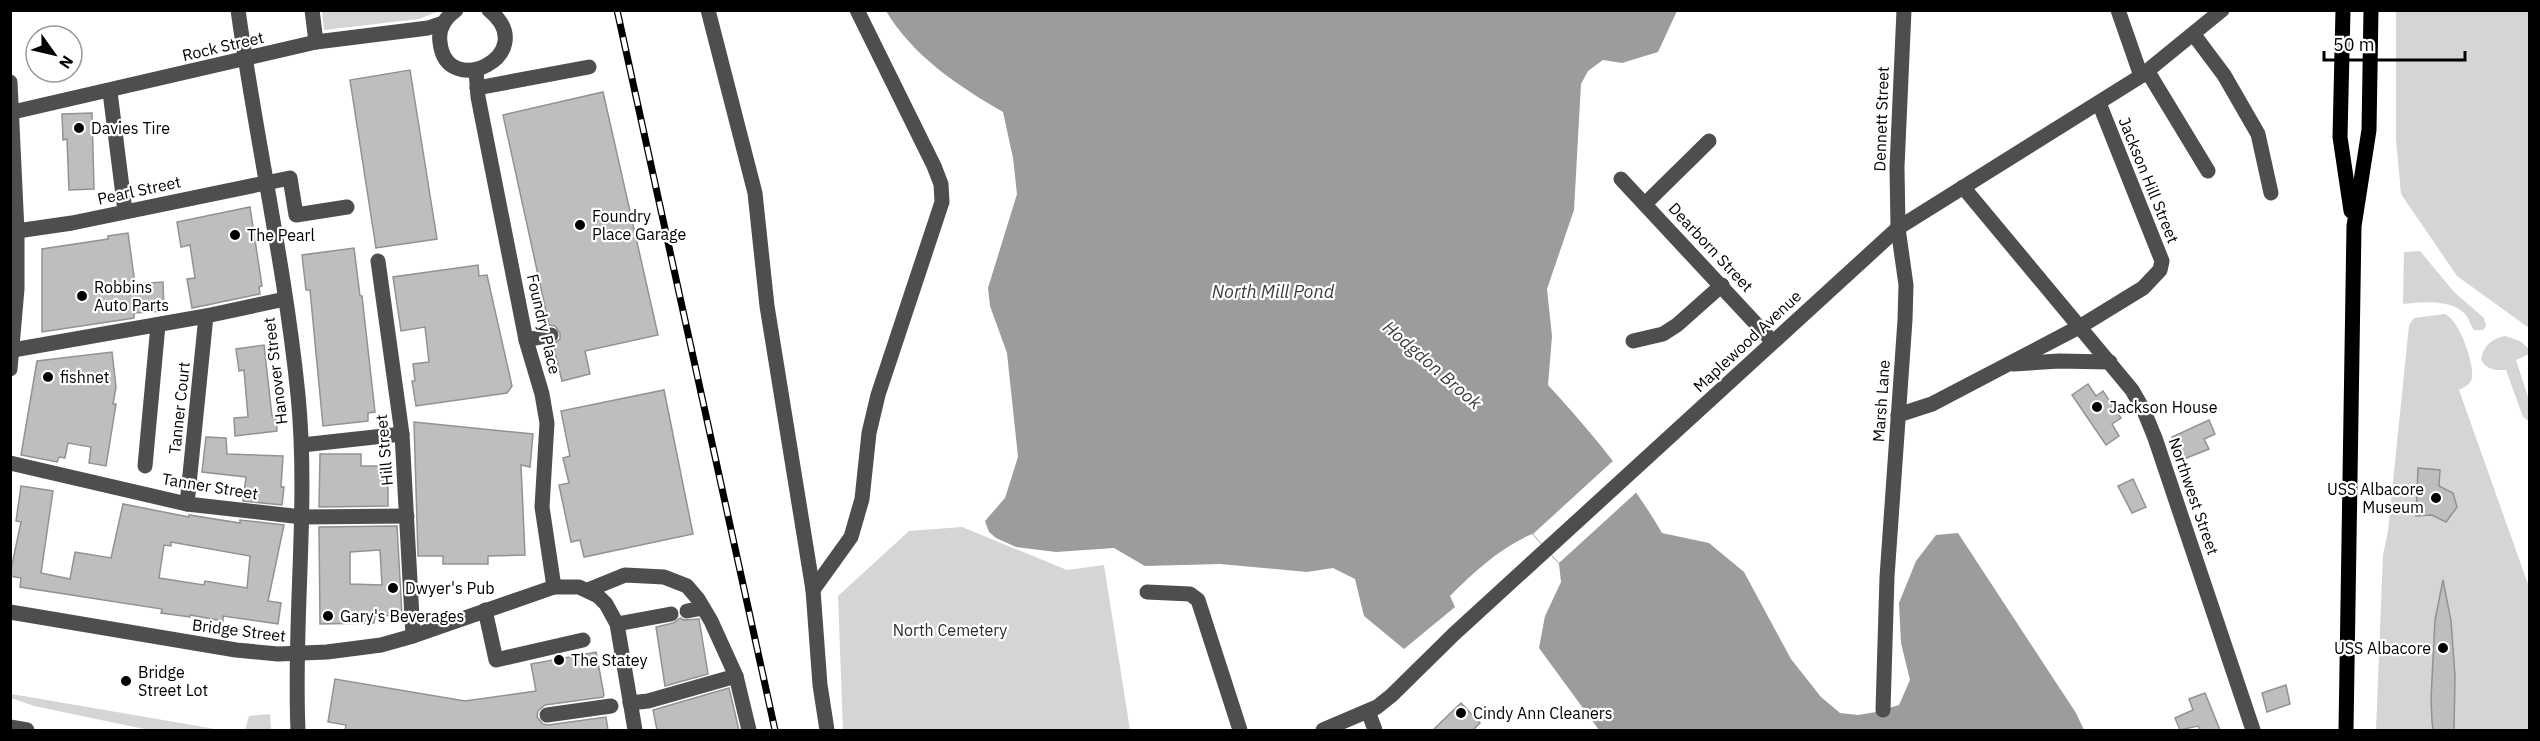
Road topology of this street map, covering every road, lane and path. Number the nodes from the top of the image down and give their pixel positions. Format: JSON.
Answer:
{"nodes":[{"id":1,"x":238,"y":10,"type":"edge"},
{"id":2,"x":312,"y":10,"type":"edge"},
{"id":3,"x":456,"y":10,"type":"edge"},
{"id":4,"x":489,"y":10,"type":"edge"},
{"id":5,"x":708,"y":10,"type":"edge"},
{"id":6,"x":857,"y":10,"type":"edge"},
{"id":7,"x":1904,"y":10,"type":"edge"},
{"id":8,"x":2118,"y":10,"type":"edge"},
{"id":9,"x":2222,"y":10,"type":"edge"},
{"id":10,"x":2343,"y":10,"type":"edge"},
{"id":11,"x":2371,"y":10,"type":"edge"},
{"id":12,"x":443,"y":23,"type":"junction"},
{"id":13,"x":2194,"y":35,"type":"junction"},
{"id":14,"x":316,"y":42,"type":"junction"},
{"id":15,"x":245,"y":60,"type":"junction"},
{"id":16,"x":589,"y":67,"type":"dead end"},
{"id":17,"x":476,"y":71,"type":"junction"},
{"id":18,"x":2145,"y":74,"type":"junction"},
{"id":19,"x":10,"y":82,"type":"edge"},
{"id":20,"x":477,"y":88,"type":"junction"},
{"id":21,"x":110,"y":92,"type":"junction"},
{"id":22,"x":2099,"y":103,"type":"junction"},
{"id":23,"x":13,"y":112,"type":"junction"},
{"id":24,"x":1709,"y":141,"type":"dead end"},
{"id":25,"x":12,"y":143,"type":"edge"},
{"id":26,"x":2208,"y":171,"type":"dead end"},
{"id":27,"x":1621,"y":179,"type":"dead end"},
{"id":28,"x":267,"y":182,"type":"junction"},
{"id":29,"x":1963,"y":187,"type":"junction"},
{"id":30,"x":2271,"y":193,"type":"dead end"},
{"id":31,"x":1646,"y":203,"type":"junction"},
{"id":32,"x":347,"y":207,"type":"dead end"},
{"id":33,"x":125,"y":211,"type":"junction"},
{"id":34,"x":2354,"y":226,"type":"junction"},
{"id":35,"x":1898,"y":228,"type":"junction"},
{"id":36,"x":17,"y":231,"type":"junction"},
{"id":37,"x":378,"y":261,"type":"dead end"},
{"id":38,"x":1722,"y":285,"type":"junction"},
{"id":39,"x":285,"y":299,"type":"junction"},
{"id":40,"x":206,"y":316,"type":"junction"},
{"id":41,"x":158,"y":325,"type":"junction"},
{"id":42,"x":2081,"y":326,"type":"junction"},
{"id":43,"x":551,"y":335,"type":"dead end"},
{"id":44,"x":526,"y":339,"type":"junction"},
{"id":45,"x":1633,"y":341,"type":"dead end"},
{"id":46,"x":1772,"y":341,"type":"junction"},
{"id":47,"x":13,"y":350,"type":"junction"},
{"id":48,"x":2110,"y":362,"type":"junction"},
{"id":49,"x":2008,"y":364,"type":"junction"},
{"id":50,"x":10,"y":369,"type":"edge"},
{"id":51,"x":1898,"y":415,"type":"junction"},
{"id":52,"x":402,"y":434,"type":"junction"},
{"id":53,"x":302,"y":445,"type":"junction"},
{"id":54,"x":10,"y":464,"type":"edge"},
{"id":55,"x":145,"y":466,"type":"dead end"},
{"id":56,"x":188,"y":504,"type":"junction"},
{"id":57,"x":407,"y":516,"type":"junction"},
{"id":58,"x":302,"y":517,"type":"junction"},
{"id":59,"x":554,"y":587,"type":"junction"},
{"id":60,"x":813,"y":590,"type":"junction"},
{"id":61,"x":1147,"y":592,"type":"dead end"},
{"id":62,"x":593,"y":593,"type":"junction"},
{"id":63,"x":703,"y":608,"type":"junction"},
{"id":64,"x":485,"y":610,"type":"junction"},
{"id":65,"x":687,"y":611,"type":"dead end"},
{"id":66,"x":10,"y":612,"type":"edge"},
{"id":67,"x":671,"y":614,"type":"dead end"},
{"id":68,"x":616,"y":624,"type":"junction"},
{"id":69,"x":413,"y":636,"type":"junction"},
{"id":70,"x":583,"y":640,"type":"dead end"},
{"id":71,"x":298,"y":653,"type":"junction"},
{"id":72,"x":736,"y":676,"type":"junction"},
{"id":73,"x":630,"y":704,"type":"junction"},
{"id":74,"x":611,"y":705,"type":"dead end"},
{"id":75,"x":1884,"y":710,"type":"dead end"},
{"id":76,"x":1368,"y":711,"type":"junction"},
{"id":77,"x":547,"y":715,"type":"dead end"},
{"id":78,"x":10,"y":727,"type":"edge"},
{"id":79,"x":27,"y":730,"type":"edge"},
{"id":80,"x":298,"y":730,"type":"edge"},
{"id":81,"x":635,"y":730,"type":"edge"},
{"id":82,"x":749,"y":730,"type":"edge"},
{"id":83,"x":827,"y":730,"type":"edge"},
{"id":84,"x":1240,"y":730,"type":"edge"},
{"id":85,"x":1323,"y":730,"type":"edge"},
{"id":86,"x":1375,"y":730,"type":"edge"},
{"id":87,"x":2253,"y":730,"type":"edge"},
{"id":88,"x":2346,"y":730,"type":"edge"}],
"edges":[{"from":1,"to":15,"type":"street","name":"Hanover Street"},
{"from":2,"to":14,"type":"street"},
{"from":3,"to":12,"type":"street"},
{"from":4,"to":17,"type":"street"},
{"from":5,"to":60,"type":"street"},
{"from":6,"to":60,"type":"street"},
{"from":7,"to":35,"type":"street","name":"Dennett Street"},
{"from":8,"to":18,"type":"street"},
{"from":9,"to":13,"type":"street","name":"Maplewood Avenue"},
{"from":10,"to":34,"type":"main road"},
{"from":11,"to":34,"type":"main road"},
{"from":12,"to":14,"type":"street","name":"Rock Street"},
{"from":12,"to":17,"type":"street"},
{"from":13,"to":18,"type":"street","name":"Maplewood Avenue"},
{"from":13,"to":30,"type":"street"},
{"from":14,"to":15,"type":"street","name":"Rock Street"},
{"from":15,"to":21,"type":"street","name":"Rock Street"},
{"from":15,"to":28,"type":"street","name":"Hanover Street"},
{"from":16,"to":20,"type":"street"},
{"from":17,"to":20,"type":"street","name":"Foundry Place"},
{"from":18,"to":22,"type":"street","name":"Maplewood Avenue"},
{"from":18,"to":26,"type":"street"},
{"from":19,"to":23,"type":"street"},
{"from":20,"to":44,"type":"street","name":"Foundry Place"},
{"from":21,"to":23,"type":"street","name":"Rock Street"},
{"from":21,"to":33,"type":"street"},
{"from":22,"to":29,"type":"street","name":"Maplewood Avenue"},
{"from":22,"to":42,"type":"street","name":"Jackson Hill Street"},
{"from":23,"to":25,"type":"street"},
{"from":24,"to":31,"type":"street"},
{"from":25,"to":36,"type":"street"},
{"from":27,"to":31,"type":"street","name":"Dearborn Street"},
{"from":28,"to":32,"type":"street","name":"Pearl Street"},
{"from":28,"to":33,"type":"street","name":"Pearl Street"},
{"from":28,"to":39,"type":"street","name":"Hanover Street"},
{"from":29,"to":35,"type":"street","name":"Maplewood Avenue"},
{"from":29,"to":42,"type":"street","name":"Northwest Street"},
{"from":31,"to":38,"type":"street","name":"Dearborn Street"},
{"from":33,"to":36,"type":"street","name":"Pearl Street"},
{"from":34,"to":88,"type":"main road"},
{"from":35,"to":46,"type":"street","name":"Maplewood Avenue"},
{"from":35,"to":51,"type":"street","name":"Marsh Lane"},
{"from":36,"to":47,"type":"street"},
{"from":37,"to":52,"type":"street","name":"Hill Street"},
{"from":38,"to":45,"type":"street"},
{"from":38,"to":46,"type":"street","name":"Dearborn Street"},
{"from":39,"to":40,"type":"street"},
{"from":39,"to":53,"type":"street","name":"Hanover Street"},
{"from":40,"to":41,"type":"street"},
{"from":40,"to":56,"type":"street","name":"Tanner Court"},
{"from":41,"to":47,"type":"street"},
{"from":41,"to":55,"type":"street"},
{"from":42,"to":48,"type":"street","name":"Northwest Street"},
{"from":42,"to":49,"type":"street","name":"Jackson Hill Street"},
{"from":43,"to":44,"type":"street"},
{"from":44,"to":59,"type":"street","name":"Foundry Place"},
{"from":46,"to":76,"type":"street","name":"Maplewood Avenue"},
{"from":47,"to":50,"type":"street"},
{"from":48,"to":49,"type":"street","name":"Jackson Hill Street"},
{"from":48,"to":87,"type":"street","name":"Northwest Street"},
{"from":49,"to":51,"type":"street","name":"Jackson Hill Street"},
{"from":51,"to":75,"type":"street","name":"Marsh Lane"},
{"from":52,"to":53,"type":"street"},
{"from":52,"to":57,"type":"street","name":"Hill Street"},
{"from":53,"to":58,"type":"street","name":"Hanover Street"},
{"from":54,"to":56,"type":"street","name":"Tanner Street"},
{"from":56,"to":58,"type":"street","name":"Tanner Street"},
{"from":57,"to":58,"type":"street","name":"Tanner Street"},
{"from":57,"to":69,"type":"street","name":"Hill Street"},
{"from":58,"to":71,"type":"street","name":"Hanover Street"},
{"from":59,"to":62,"type":"street","name":"Bridge Street"},
{"from":59,"to":64,"type":"street","name":"Bridge Street"},
{"from":60,"to":83,"type":"street"},
{"from":61,"to":84,"type":"street"},
{"from":62,"to":63,"type":"street"},
{"from":62,"to":68,"type":"street"},
{"from":63,"to":65,"type":"street"},
{"from":63,"to":72,"type":"street"},
{"from":64,"to":69,"type":"street","name":"Bridge Street"},
{"from":64,"to":70,"type":"street"},
{"from":66,"to":71,"type":"street","name":"Bridge Street"},
{"from":67,"to":68,"type":"street"},
{"from":68,"to":73,"type":"street"},
{"from":69,"to":71,"type":"street","name":"Bridge Street"},
{"from":71,"to":80,"type":"street","name":"Hanover Street"},
{"from":72,"to":73,"type":"street"},
{"from":72,"to":82,"type":"street"},
{"from":73,"to":81,"type":"street"},
{"from":74,"to":77,"type":"street"},
{"from":76,"to":85,"type":"street","name":"Maplewood Avenue"},
{"from":76,"to":86,"type":"street"},
{"from":78,"to":79,"type":"street"}]}
